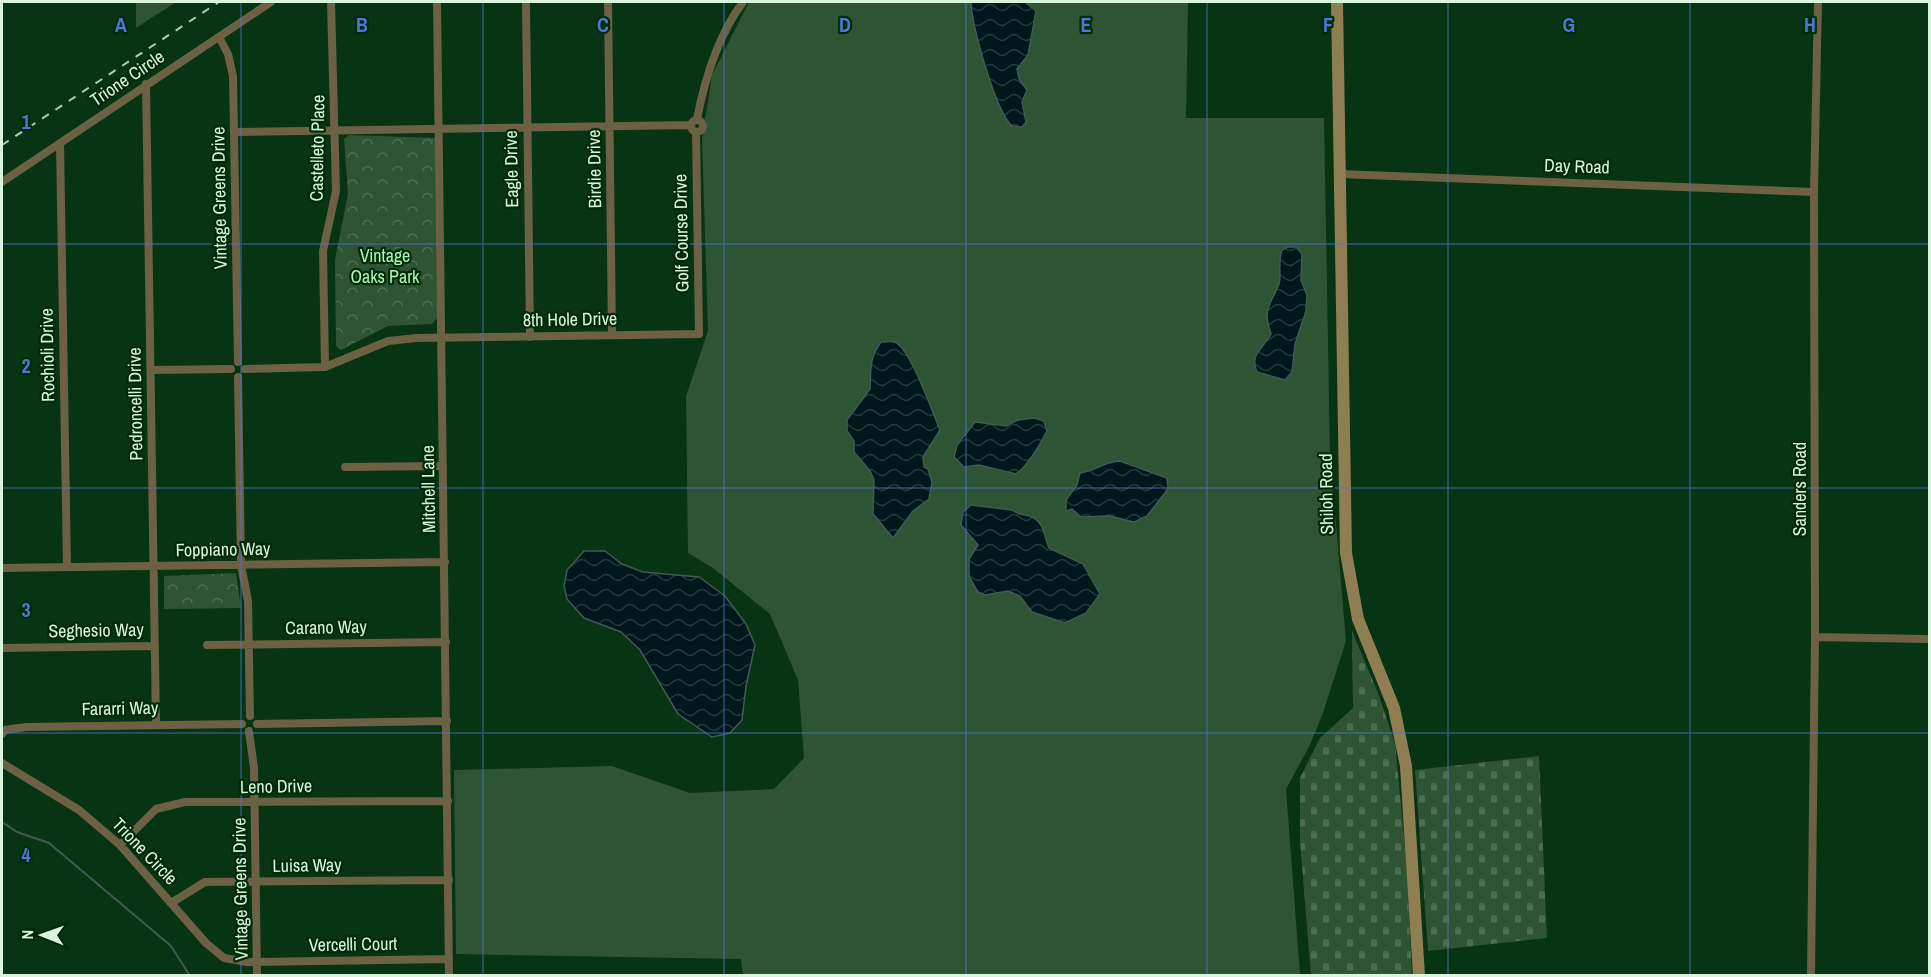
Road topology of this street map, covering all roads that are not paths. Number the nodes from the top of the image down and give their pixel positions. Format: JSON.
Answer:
{"nodes":[{"id":1,"x":271,"y":2,"type":"edge"},
{"id":2,"x":331,"y":2,"type":"edge"},
{"id":3,"x":437,"y":2,"type":"edge"},
{"id":4,"x":526,"y":2,"type":"edge"},
{"id":5,"x":608,"y":2,"type":"edge"},
{"id":6,"x":743,"y":2,"type":"edge"},
{"id":7,"x":1337,"y":2,"type":"edge"},
{"id":8,"x":1818,"y":2,"type":"edge"},
{"id":9,"x":219,"y":37,"type":"junction"},
{"id":10,"x":146,"y":84,"type":"junction"},
{"id":11,"x":694,"y":126,"type":"junction"},
{"id":12,"x":610,"y":127,"type":"junction"},
{"id":13,"x":527,"y":128,"type":"junction"},
{"id":14,"x":439,"y":129,"type":"junction"},
{"id":15,"x":334,"y":130,"type":"junction"},
{"id":16,"x":235,"y":132,"type":"junction"},
{"id":17,"x":60,"y":143,"type":"junction"},
{"id":18,"x":1339,"y":174,"type":"junction"},
{"id":19,"x":2,"y":182,"type":"edge"},
{"id":20,"x":1814,"y":192,"type":"junction"},
{"id":21,"x":699,"y":334,"type":"joint"},
{"id":22,"x":612,"y":335,"type":"junction"},
{"id":23,"x":442,"y":337,"type":"junction"},
{"id":24,"x":530,"y":337,"type":"junction"},
{"id":25,"x":238,"y":362,"type":"junction"},
{"id":26,"x":325,"y":367,"type":"junction"},
{"id":27,"x":231,"y":369,"type":"junction"},
{"id":28,"x":245,"y":369,"type":"junction"},
{"id":29,"x":151,"y":370,"type":"junction"},
{"id":30,"x":238,"y":377,"type":"junction"},
{"id":31,"x":443,"y":466,"type":"junction"},
{"id":32,"x":345,"y":467,"type":"dead end"},
{"id":33,"x":445,"y":562,"type":"junction"},
{"id":34,"x":241,"y":565,"type":"junction"},
{"id":35,"x":154,"y":566,"type":"junction"},
{"id":36,"x":67,"y":567,"type":"junction"},
{"id":37,"x":2,"y":568,"type":"edge"},
{"id":38,"x":1815,"y":637,"type":"junction"},
{"id":39,"x":1926,"y":639,"type":"dead end"},
{"id":40,"x":447,"y":642,"type":"junction"},
{"id":41,"x":249,"y":644,"type":"junction"},
{"id":42,"x":207,"y":645,"type":"dead end"},
{"id":43,"x":155,"y":646,"type":"junction"},
{"id":44,"x":2,"y":648,"type":"edge"},
{"id":45,"x":250,"y":716,"type":"junction"},
{"id":46,"x":447,"y":721,"type":"junction"},
{"id":47,"x":156,"y":724,"type":"junction"},
{"id":48,"x":242,"y":724,"type":"junction"},
{"id":49,"x":257,"y":724,"type":"junction"},
{"id":50,"x":249,"y":731,"type":"junction"},
{"id":51,"x":2,"y":734,"type":"edge"},
{"id":52,"x":2,"y":763,"type":"edge"},
{"id":53,"x":448,"y":801,"type":"junction"},
{"id":54,"x":255,"y":803,"type":"junction"},
{"id":55,"x":120,"y":845,"type":"junction"},
{"id":56,"x":448,"y":880,"type":"junction"},
{"id":57,"x":256,"y":882,"type":"junction"},
{"id":58,"x":171,"y":903,"type":"junction"},
{"id":59,"x":449,"y":959,"type":"junction"},
{"id":60,"x":257,"y":962,"type":"junction"},
{"id":61,"x":257,"y":975,"type":"edge"},
{"id":62,"x":449,"y":975,"type":"edge"},
{"id":63,"x":1419,"y":975,"type":"edge"},
{"id":64,"x":1811,"y":975,"type":"edge"}],
"edges":[{"from":1,"to":9,"type":"street","name":"Trione Circle"},
{"from":2,"to":15,"type":"street","name":"Castelleto Place"},
{"from":3,"to":14,"type":"street","name":"Mitchell Lane"},
{"from":4,"to":13,"type":"street","name":"Eagle Drive"},
{"from":5,"to":12,"type":"street","name":"Birdie Drive"},
{"from":6,"to":11,"type":"street","name":"Golf Course Drive"},
{"from":7,"to":18,"type":"main road","name":"Shiloh Road"},
{"from":8,"to":20,"type":"street","name":"Sanders Road"},
{"from":9,"to":10,"type":"street","name":"Trione Circle"},
{"from":9,"to":16,"type":"street","name":"Vintage Greens Drive"},
{"from":10,"to":17,"type":"street","name":"Trione Circle"},
{"from":10,"to":29,"type":"street","name":"Pedroncelli Drive"},
{"from":11,"to":12,"type":"street"},
{"from":11,"to":21,"type":"street","name":"Golf Course Drive"},
{"from":12,"to":13,"type":"street"},
{"from":12,"to":22,"type":"street","name":"Birdie Drive"},
{"from":13,"to":14,"type":"street"},
{"from":13,"to":24,"type":"street","name":"Eagle Drive"},
{"from":14,"to":15,"type":"street"},
{"from":14,"to":23,"type":"street","name":"Mitchell Lane"},
{"from":15,"to":16,"type":"street"},
{"from":15,"to":26,"type":"street","name":"Castelleto Place"},
{"from":16,"to":25,"type":"street","name":"Vintage Greens Drive"},
{"from":17,"to":19,"type":"street","name":"Trione Circle"},
{"from":17,"to":36,"type":"street","name":"Rochioli Drive"},
{"from":18,"to":20,"type":"street","name":"Day Road"},
{"from":18,"to":63,"type":"main road","name":"Shiloh Road"},
{"from":20,"to":38,"type":"street","name":"Sanders Road"},
{"from":21,"to":22,"type":"street","name":"8th Hole Drive"},
{"from":22,"to":24,"type":"street","name":"8th Hole Drive"},
{"from":23,"to":24,"type":"street","name":"8th Hole Drive"},
{"from":23,"to":26,"type":"street","name":"8th Hole Drive"},
{"from":23,"to":31,"type":"street","name":"Mitchell Lane"},
{"from":25,"to":27,"type":"street"},
{"from":25,"to":28,"type":"street"},
{"from":26,"to":28,"type":"street"},
{"from":27,"to":29,"type":"street"},
{"from":27,"to":30,"type":"street"},
{"from":28,"to":30,"type":"street"},
{"from":29,"to":35,"type":"street","name":"Pedroncelli Drive"},
{"from":30,"to":34,"type":"street"},
{"from":31,"to":32,"type":"street"},
{"from":31,"to":33,"type":"street","name":"Mitchell Lane"},
{"from":33,"to":34,"type":"street","name":"Foppiano Way"},
{"from":33,"to":40,"type":"street","name":"Mitchell Lane"},
{"from":34,"to":35,"type":"street","name":"Foppiano Way"},
{"from":34,"to":41,"type":"street"},
{"from":35,"to":36,"type":"street","name":"Foppiano Way"},
{"from":35,"to":43,"type":"street","name":"Pedroncelli Drive"},
{"from":36,"to":37,"type":"street","name":"Foppiano Way"},
{"from":38,"to":39,"type":"street"},
{"from":38,"to":64,"type":"street","name":"Sanders Road"},
{"from":40,"to":41,"type":"street","name":"Carano Way"},
{"from":40,"to":46,"type":"street","name":"Mitchell Lane"},
{"from":41,"to":42,"type":"street","name":"Carano Way"},
{"from":41,"to":45,"type":"street"},
{"from":43,"to":44,"type":"street","name":"Seghesio Way"},
{"from":43,"to":47,"type":"street","name":"Pedroncelli Drive"},
{"from":45,"to":48,"type":"street"},
{"from":45,"to":49,"type":"street"},
{"from":46,"to":49,"type":"street"},
{"from":46,"to":53,"type":"street","name":"Mitchell Lane"},
{"from":47,"to":48,"type":"street","name":"Fararri Way"},
{"from":47,"to":51,"type":"street","name":"Fararri Way"},
{"from":48,"to":50,"type":"street"},
{"from":49,"to":50,"type":"street"},
{"from":50,"to":54,"type":"street","name":"Vintage Greens Drive"},
{"from":52,"to":55,"type":"street","name":"Trione Circle"},
{"from":53,"to":54,"type":"street","name":"Leno Drive"},
{"from":53,"to":56,"type":"street","name":"Mitchell Lane"},
{"from":54,"to":55,"type":"street","name":"Leno Drive"},
{"from":54,"to":57,"type":"street","name":"Vintage Greens Drive"},
{"from":55,"to":58,"type":"street","name":"Trione Circle"},
{"from":56,"to":57,"type":"street","name":"Luisa Way"},
{"from":56,"to":59,"type":"street","name":"Mitchell Lane"},
{"from":57,"to":58,"type":"street","name":"Luisa Way"},
{"from":57,"to":60,"type":"street","name":"Vintage Greens Drive"},
{"from":58,"to":60,"type":"street","name":"Trione Circle"},
{"from":59,"to":60,"type":"street","name":"Vercelli Court"},
{"from":59,"to":62,"type":"street","name":"Mitchell Lane"},
{"from":60,"to":61,"type":"street","name":"Vintage Greens Drive"}]}
